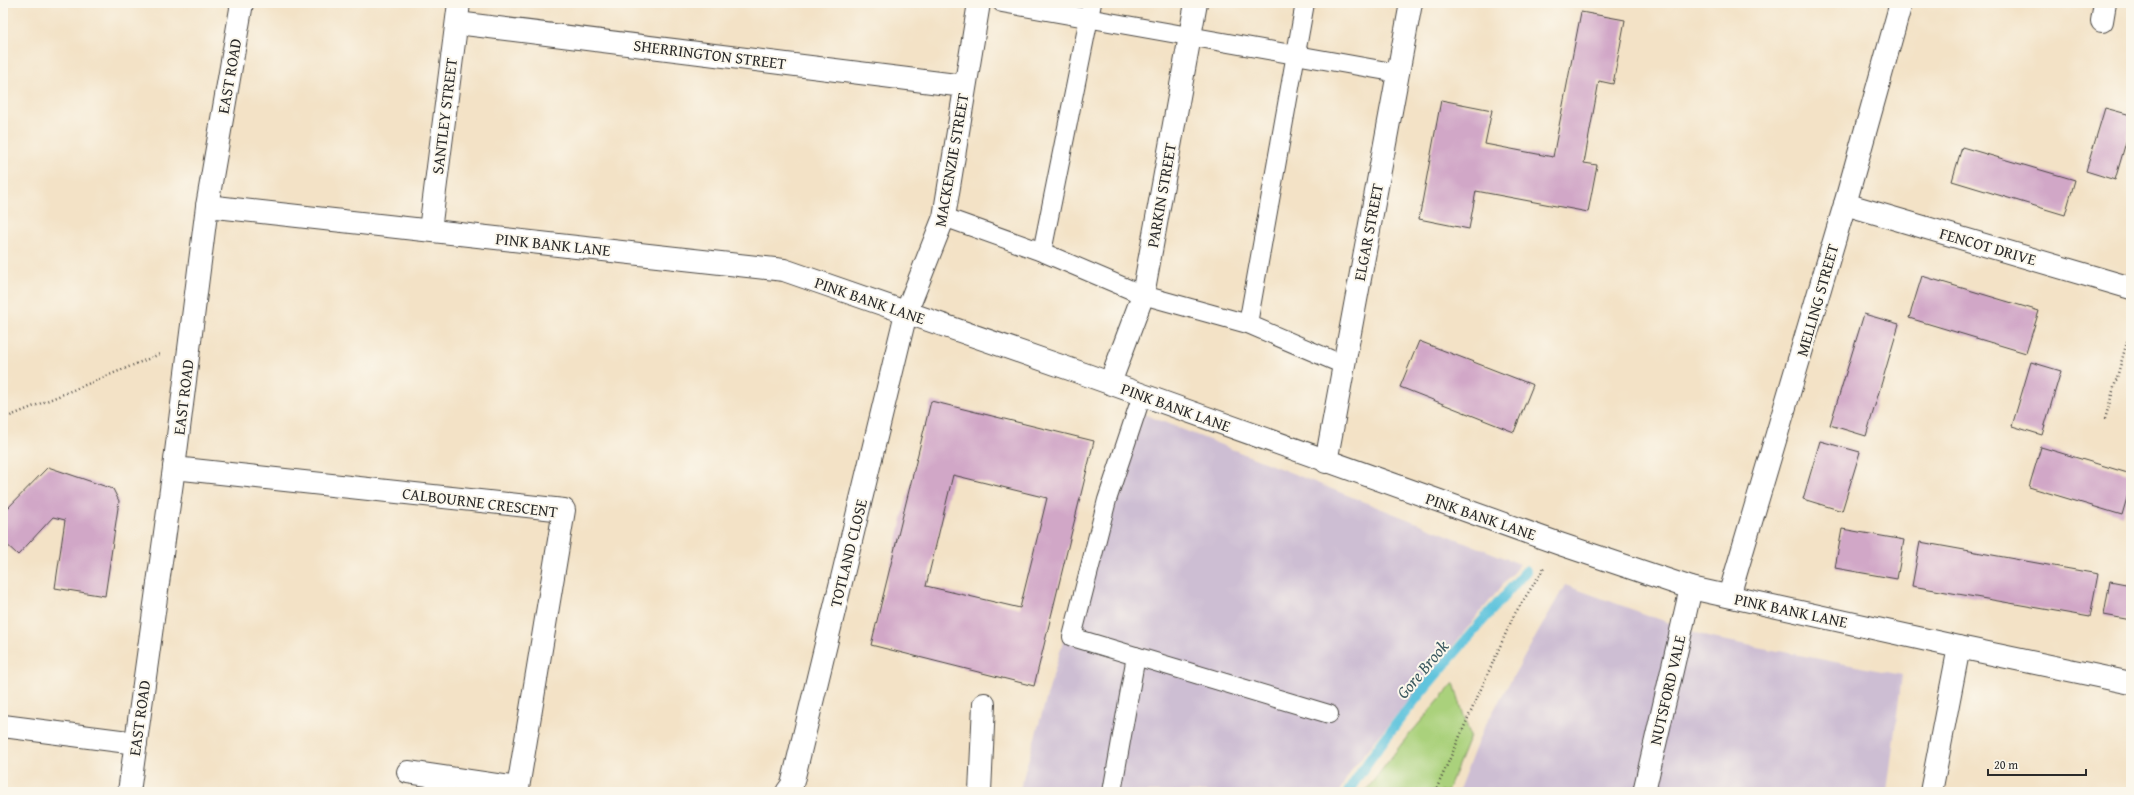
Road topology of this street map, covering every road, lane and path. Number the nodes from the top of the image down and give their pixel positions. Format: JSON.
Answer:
{"nodes":[{"id":1,"x":242,"y":3,"type":"edge"},
{"id":2,"x":979,"y":3,"type":"edge"},
{"id":3,"x":1002,"y":3,"type":"edge"},
{"id":4,"x":1196,"y":3,"type":"edge"},
{"id":5,"x":1305,"y":3,"type":"edge"},
{"id":6,"x":1411,"y":3,"type":"edge"},
{"id":7,"x":1901,"y":3,"type":"edge"},
{"id":8,"x":1090,"y":11,"type":"edge"},
{"id":9,"x":458,"y":13,"type":"edge"},
{"id":10,"x":1190,"y":36,"type":"junction"},
{"id":11,"x":1295,"y":56,"type":"junction"},
{"id":12,"x":1398,"y":73,"type":"junction"},
{"id":13,"x":964,"y":86,"type":"junction"},
{"id":14,"x":1845,"y":204,"type":"junction"},
{"id":15,"x":207,"y":206,"type":"junction"},
{"id":16,"x":944,"y":217,"type":"junction"},
{"id":17,"x":430,"y":230,"type":"junction"},
{"id":18,"x":1042,"y":252,"type":"junction"},
{"id":19,"x":2131,"y":288,"type":"edge"},
{"id":20,"x":1143,"y":295,"type":"junction"},
{"id":21,"x":906,"y":313,"type":"junction"},
{"id":22,"x":1248,"y":324,"type":"junction"},
{"id":23,"x":2131,"y":328,"type":"edge"},
{"id":24,"x":189,"y":348,"type":"junction"},
{"id":25,"x":1344,"y":364,"type":"junction"},
{"id":26,"x":1110,"y":384,"type":"junction"},
{"id":27,"x":1142,"y":395,"type":"junction"},
{"id":28,"x":3,"y":419,"type":"edge"},
{"id":29,"x":2105,"y":419,"type":"dead end"},
{"id":30,"x":1326,"y":462,"type":"junction"},
{"id":31,"x":174,"y":468,"type":"junction"},
{"id":32,"x":1560,"y":544,"type":"junction"},
{"id":33,"x":1691,"y":588,"type":"junction"},
{"id":34,"x":1729,"y":596,"type":"junction"},
{"id":35,"x":1959,"y":647,"type":"junction"},
{"id":36,"x":1136,"y":656,"type":"junction"},
{"id":37,"x":2131,"y":683,"type":"edge"},
{"id":38,"x":984,"y":704,"type":"dead end"},
{"id":39,"x":1329,"y":714,"type":"dead end"},
{"id":40,"x":3,"y":726,"type":"edge"},
{"id":41,"x":136,"y":743,"type":"junction"},
{"id":42,"x":408,"y":772,"type":"dead end"},
{"id":43,"x":795,"y":790,"type":"edge"},
{"id":44,"x":129,"y":792,"type":"edge"},
{"id":45,"x":980,"y":792,"type":"edge"},
{"id":46,"x":1112,"y":792,"type":"edge"},
{"id":47,"x":1435,"y":792,"type":"edge"},
{"id":48,"x":1644,"y":792,"type":"edge"},
{"id":49,"x":1931,"y":792,"type":"edge"}],
"edges":[{"from":1,"to":15,"type":"street","name":"EAST ROAD"},
{"from":2,"to":13,"type":"street","name":"MACKENZIE STREET"},
{"from":3,"to":8,"type":"lane"},
{"from":4,"to":10,"type":"street","name":"PARKIN STREET"},
{"from":5,"to":11,"type":"lane"},
{"from":6,"to":12,"type":"street","name":"ELGAR STREET"},
{"from":7,"to":14,"type":"street","name":"MELLING STREET"},
{"from":8,"to":10,"type":"lane"},
{"from":8,"to":18,"type":"lane"},
{"from":9,"to":13,"type":"street","name":"SHERRINGTON STREET"},
{"from":9,"to":17,"type":"street","name":"SANTLEY STREET"},
{"from":10,"to":11,"type":"lane"},
{"from":10,"to":20,"type":"street","name":"PARKIN STREET"},
{"from":11,"to":12,"type":"lane"},
{"from":11,"to":22,"type":"lane"},
{"from":12,"to":25,"type":"street","name":"ELGAR STREET"},
{"from":13,"to":16,"type":"street","name":"MACKENZIE STREET"},
{"from":14,"to":19,"type":"street","name":"FENCOT DRIVE"},
{"from":14,"to":34,"type":"street","name":"MELLING STREET"},
{"from":15,"to":17,"type":"street","name":"PINK BANK LANE"},
{"from":15,"to":24,"type":"street","name":"EAST ROAD"},
{"from":16,"to":18,"type":"lane"},
{"from":16,"to":21,"type":"street","name":"MACKENZIE STREET"},
{"from":17,"to":21,"type":"street","name":"PINK BANK LANE"},
{"from":18,"to":20,"type":"lane"},
{"from":20,"to":22,"type":"lane"},
{"from":20,"to":26,"type":"street","name":"PARKIN STREET"},
{"from":21,"to":26,"type":"street","name":"PINK BANK LANE"},
{"from":21,"to":43,"type":"street","name":"TOTLAND CLOSE"},
{"from":22,"to":25,"type":"lane"},
{"from":23,"to":29,"type":"path"},
{"from":24,"to":28,"type":"path"},
{"from":24,"to":31,"type":"street","name":"EAST ROAD"},
{"from":25,"to":30,"type":"street","name":"ELGAR STREET"},
{"from":26,"to":27,"type":"street","name":"PINK BANK LANE"},
{"from":27,"to":30,"type":"street","name":"PINK BANK LANE"},
{"from":27,"to":36,"type":"lane"},
{"from":30,"to":32,"type":"street","name":"PINK BANK LANE"},
{"from":31,"to":41,"type":"street","name":"EAST ROAD"},
{"from":31,"to":42,"type":"street","name":"CALBOURNE CRESCENT"},
{"from":32,"to":33,"type":"street","name":"PINK BANK LANE"},
{"from":32,"to":47,"type":"path"},
{"from":33,"to":34,"type":"street","name":"PINK BANK LANE"},
{"from":33,"to":48,"type":"street","name":"NUTSFORD VALE"},
{"from":34,"to":35,"type":"street","name":"PINK BANK LANE"},
{"from":35,"to":37,"type":"street","name":"PINK BANK LANE"},
{"from":35,"to":49,"type":"street"},
{"from":36,"to":39,"type":"lane"},
{"from":36,"to":46,"type":"lane"},
{"from":38,"to":45,"type":"street"},
{"from":40,"to":41,"type":"street"},
{"from":41,"to":44,"type":"street","name":"EAST ROAD"}]}
